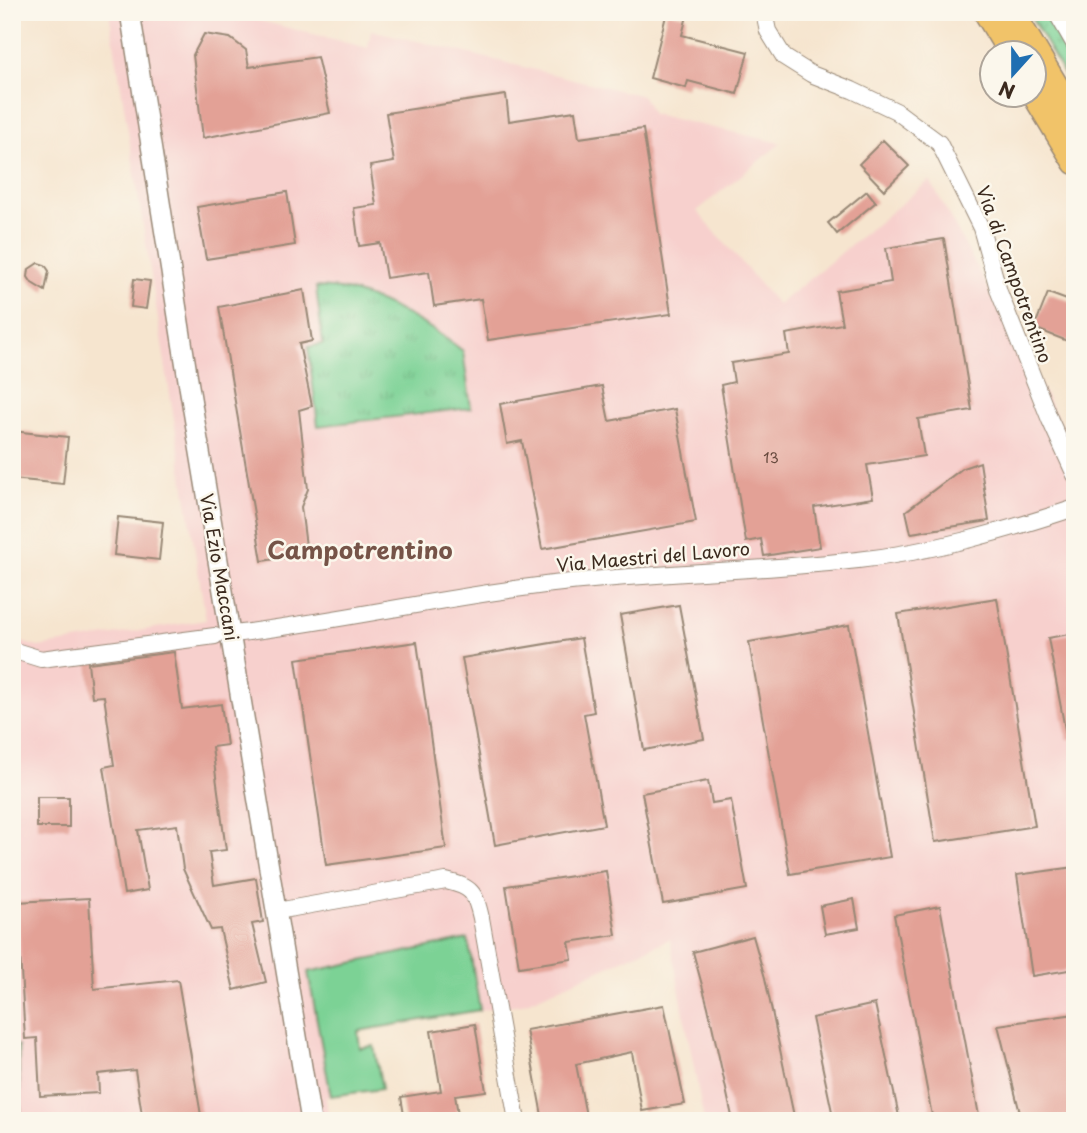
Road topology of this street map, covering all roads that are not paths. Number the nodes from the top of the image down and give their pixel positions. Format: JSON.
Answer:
{"nodes":[{"id":1,"x":130,"y":12,"type":"edge"},
{"id":2,"x":764,"y":12,"type":"edge"},
{"id":3,"x":986,"y":12,"type":"edge"},
{"id":4,"x":1012,"y":12,"type":"edge"},
{"id":5,"x":1056,"y":12,"type":"edge"},
{"id":6,"x":1002,"y":38,"type":"edge"},
{"id":7,"x":1075,"y":45,"type":"edge"},
{"id":8,"x":1042,"y":108,"type":"edge"},
{"id":9,"x":1075,"y":118,"type":"edge"},
{"id":10,"x":1075,"y":162,"type":"edge"},
{"id":11,"x":1075,"y":475,"type":"edge"},
{"id":12,"x":1075,"y":509,"type":"edge"},
{"id":13,"x":223,"y":635,"type":"junction"},
{"id":14,"x":12,"y":650,"type":"edge"},
{"id":15,"x":277,"y":911,"type":"junction"},
{"id":16,"x":311,"y":1121,"type":"edge"},
{"id":17,"x":517,"y":1121,"type":"edge"}],
"edges":[{"from":1,"to":13,"type":"street","name":"Via Ezio Maccani"},
{"from":2,"to":11,"type":"street","name":"Via di Campotrentino"},
{"from":3,"to":6,"type":"highway"},
{"from":4,"to":9,"type":"highway"},
{"from":5,"to":7,"type":"street"},
{"from":8,"to":10,"type":"highway"},
{"from":12,"to":13,"type":"street","name":"Via Maestri del Lavoro"},
{"from":13,"to":14,"type":"street","name":"Via Ezio Maccani"},
{"from":13,"to":15,"type":"street","name":"Via Ezio Maccani"},
{"from":15,"to":16,"type":"street","name":"Via Ezio Maccani"},
{"from":15,"to":17,"type":"street"}]}
